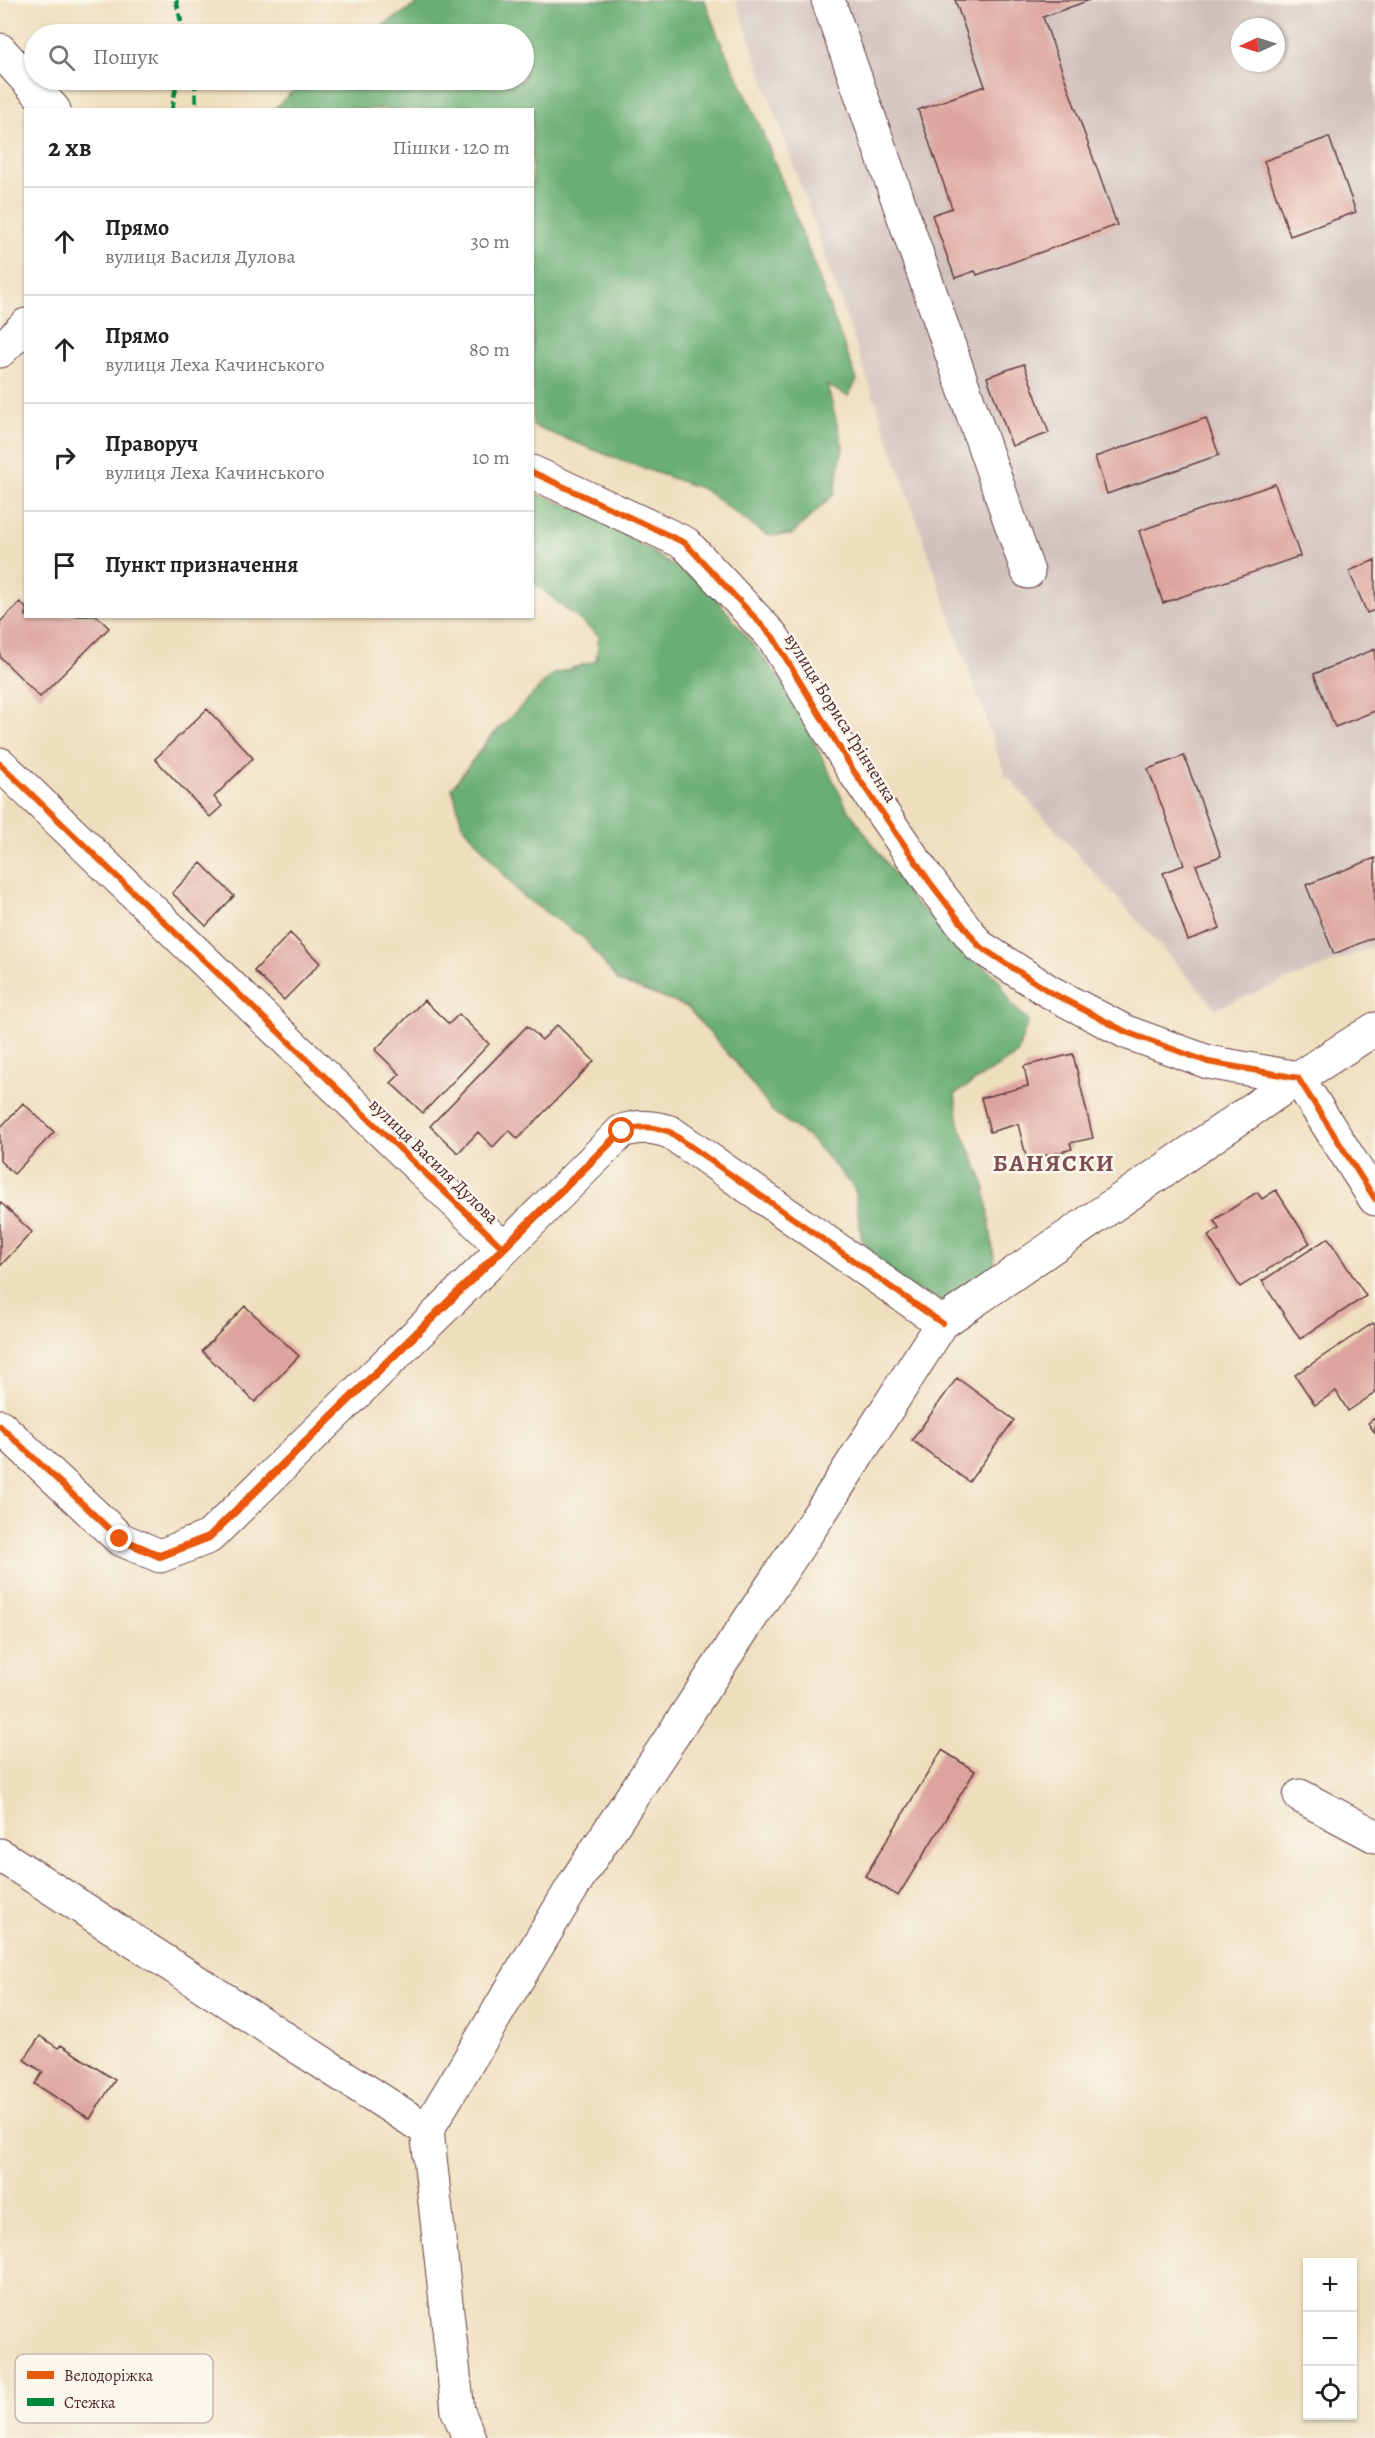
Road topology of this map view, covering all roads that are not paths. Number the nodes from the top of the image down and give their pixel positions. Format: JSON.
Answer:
{"nodes":[{"id":1,"x":828,"y":0,"type":"edge"},
{"id":2,"x":0,"y":50,"type":"edge"},
{"id":3,"x":24,"y":77,"type":"edge"},
{"id":4,"x":36,"y":90,"type":"edge"},
{"id":5,"x":52,"y":108,"type":"edge"},
{"id":6,"x":24,"y":327,"type":"edge"},
{"id":7,"x":0,"y":351,"type":"edge"},
{"id":8,"x":534,"y":473,"type":"edge"},
{"id":9,"x":1028,"y":572,"type":"dead end"},
{"id":10,"x":0,"y":764,"type":"edge"},
{"id":11,"x":1375,"y":1029,"type":"edge"},
{"id":12,"x":1298,"y":1078,"type":"junction"},
{"id":13,"x":1375,"y":1199,"type":"edge"},
{"id":14,"x":504,"y":1248,"type":"junction"},
{"id":15,"x":942,"y":1323,"type":"junction"},
{"id":16,"x":0,"y":1426,"type":"edge"},
{"id":17,"x":1300,"y":1796,"type":"dead end"},
{"id":18,"x":1375,"y":1836,"type":"edge"},
{"id":19,"x":0,"y":1855,"type":"edge"},
{"id":20,"x":427,"y":2130,"type":"junction"},
{"id":21,"x":470,"y":2438,"type":"edge"}],
"edges":[{"from":1,"to":9,"type":"street"},
{"from":2,"to":3,"type":"street"},
{"from":4,"to":5,"type":"street"},
{"from":6,"to":7,"type":"street"},
{"from":8,"to":12,"type":"street","name":"вулиця Бориса Грінченка"},
{"from":10,"to":14,"type":"street","name":"вулиця Василя Дулова"},
{"from":11,"to":12,"type":"street"},
{"from":12,"to":13,"type":"street"},
{"from":12,"to":15,"type":"street"},
{"from":14,"to":15,"type":"street","name":"вулиця Василя Дулова"},
{"from":14,"to":16,"type":"street"},
{"from":15,"to":20,"type":"street"},
{"from":17,"to":18,"type":"street"},
{"from":19,"to":20,"type":"street"},
{"from":20,"to":21,"type":"street"}]}
